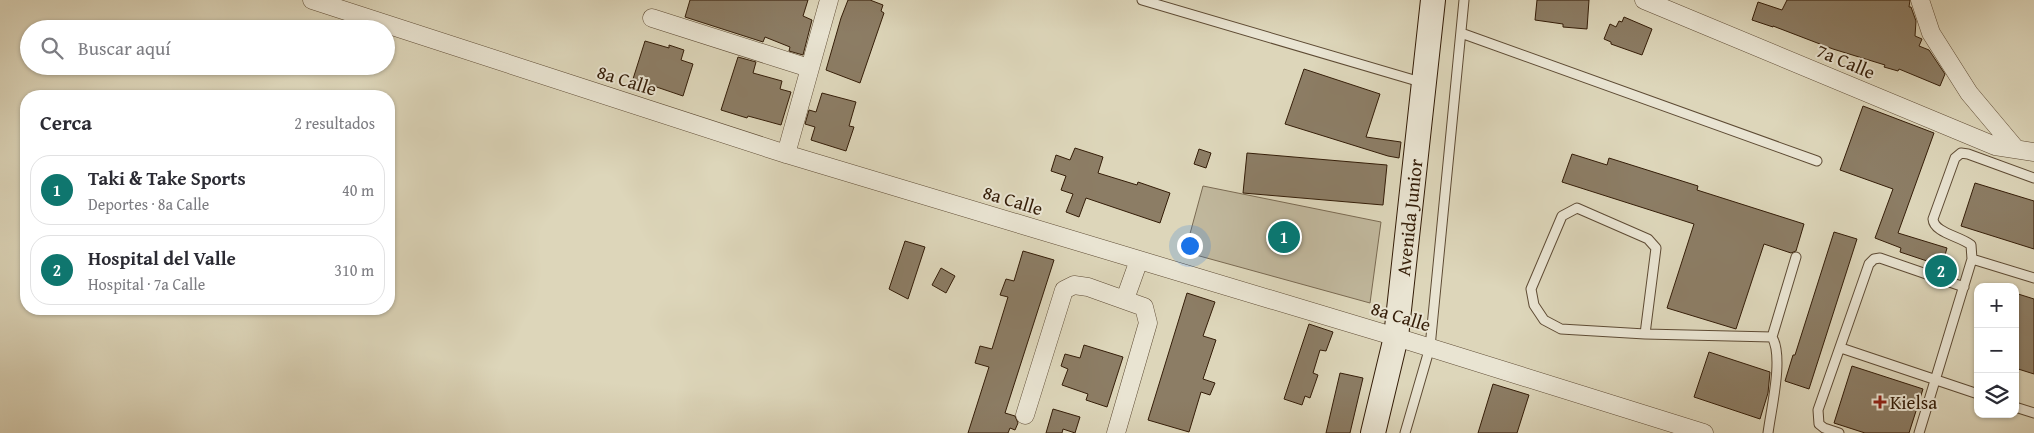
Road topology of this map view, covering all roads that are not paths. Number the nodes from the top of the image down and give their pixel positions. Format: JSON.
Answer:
{"nodes":[{"id":1,"x":312,"y":0,"type":"edge"},
{"id":2,"x":829,"y":0,"type":"edge"},
{"id":3,"x":1142,"y":0,"type":"edge"},
{"id":4,"x":1433,"y":0,"type":"edge"},
{"id":5,"x":1464,"y":0,"type":"edge"},
{"id":6,"x":1644,"y":0,"type":"edge"},
{"id":7,"x":1920,"y":0,"type":"edge"},
{"id":8,"x":1688,"y":9,"type":"edge"},
{"id":9,"x":652,"y":18,"type":"dead end"},
{"id":10,"x":374,"y":20,"type":"edge"},
{"id":11,"x":395,"y":27,"type":"edge"},
{"id":12,"x":1461,"y":33,"type":"junction"},
{"id":13,"x":809,"y":68,"type":"junction"},
{"id":14,"x":1424,"y":83,"type":"junction"},
{"id":15,"x":2016,"y":149,"type":"junction"},
{"id":16,"x":2034,"y":152,"type":"edge"},
{"id":17,"x":786,"y":154,"type":"junction"},
{"id":18,"x":1817,"y":161,"type":"dead end"},
{"id":19,"x":2034,"y":178,"type":"edge"},
{"id":20,"x":1796,"y":257,"type":"dead end"},
{"id":21,"x":1972,"y":259,"type":"junction"},
{"id":22,"x":1139,"y":260,"type":"junction"},
{"id":23,"x":2034,"y":278,"type":"edge"},
{"id":24,"x":1964,"y":287,"type":"junction"},
{"id":25,"x":1125,"y":299,"type":"junction"},
{"id":26,"x":1645,"y":334,"type":"junction"},
{"id":27,"x":1396,"y":337,"type":"junction"},
{"id":28,"x":1772,"y":337,"type":"junction"},
{"id":29,"x":1430,"y":348,"type":"junction"},
{"id":30,"x":1841,"y":348,"type":"junction"},
{"id":31,"x":1935,"y":380,"type":"junction"},
{"id":32,"x":1974,"y":393,"type":"edge"},
{"id":33,"x":2019,"y":408,"type":"edge"},
{"id":34,"x":2034,"y":413,"type":"edge"},
{"id":35,"x":1025,"y":415,"type":"dead end"},
{"id":36,"x":1116,"y":433,"type":"edge"},
{"id":37,"x":1373,"y":433,"type":"edge"},
{"id":38,"x":1406,"y":433,"type":"edge"},
{"id":39,"x":1704,"y":433,"type":"edge"},
{"id":40,"x":1768,"y":433,"type":"edge"},
{"id":41,"x":1839,"y":433,"type":"edge"},
{"id":42,"x":1919,"y":433,"type":"edge"}],
"edges":[{"from":1,"to":10,"type":"street","name":"8a Calle"},
{"from":2,"to":13,"type":"street"},
{"from":3,"to":14,"type":"lane"},
{"from":4,"to":14,"type":"main road","name":"Avenida Junior"},
{"from":5,"to":12,"type":"lane"},
{"from":6,"to":8,"type":"street","name":"7a Calle"},
{"from":7,"to":15,"type":"street"},
{"from":8,"to":15,"type":"street","name":"7a Calle"},
{"from":9,"to":13,"type":"street"},
{"from":11,"to":17,"type":"street","name":"8a Calle"},
{"from":12,"to":18,"type":"lane"},
{"from":12,"to":29,"type":"lane"},
{"from":13,"to":17,"type":"street"},
{"from":14,"to":27,"type":"main road","name":"Avenida Junior"},
{"from":15,"to":16,"type":"street","name":"7a Calle"},
{"from":17,"to":22,"type":"street","name":"8a Calle"},
{"from":19,"to":21,"type":"lane"},
{"from":20,"to":28,"type":"lane"},
{"from":21,"to":23,"type":"lane"},
{"from":21,"to":24,"type":"lane"},
{"from":22,"to":25,"type":"street"},
{"from":22,"to":27,"type":"street","name":"8a Calle"},
{"from":24,"to":30,"type":"lane"},
{"from":24,"to":31,"type":"lane"},
{"from":25,"to":35,"type":"street"},
{"from":25,"to":36,"type":"street"},
{"from":26,"to":26,"type":"lane"},
{"from":26,"to":28,"type":"lane"},
{"from":27,"to":29,"type":"street","name":"8a Calle"},
{"from":27,"to":37,"type":"main road","name":"Avenida Junior"},
{"from":28,"to":40,"type":"lane"},
{"from":29,"to":38,"type":"lane"},
{"from":29,"to":39,"type":"street","name":"8a Calle"},
{"from":30,"to":31,"type":"lane"},
{"from":30,"to":41,"type":"lane"},
{"from":31,"to":32,"type":"lane"},
{"from":31,"to":42,"type":"lane"},
{"from":33,"to":34,"type":"lane"}]}
